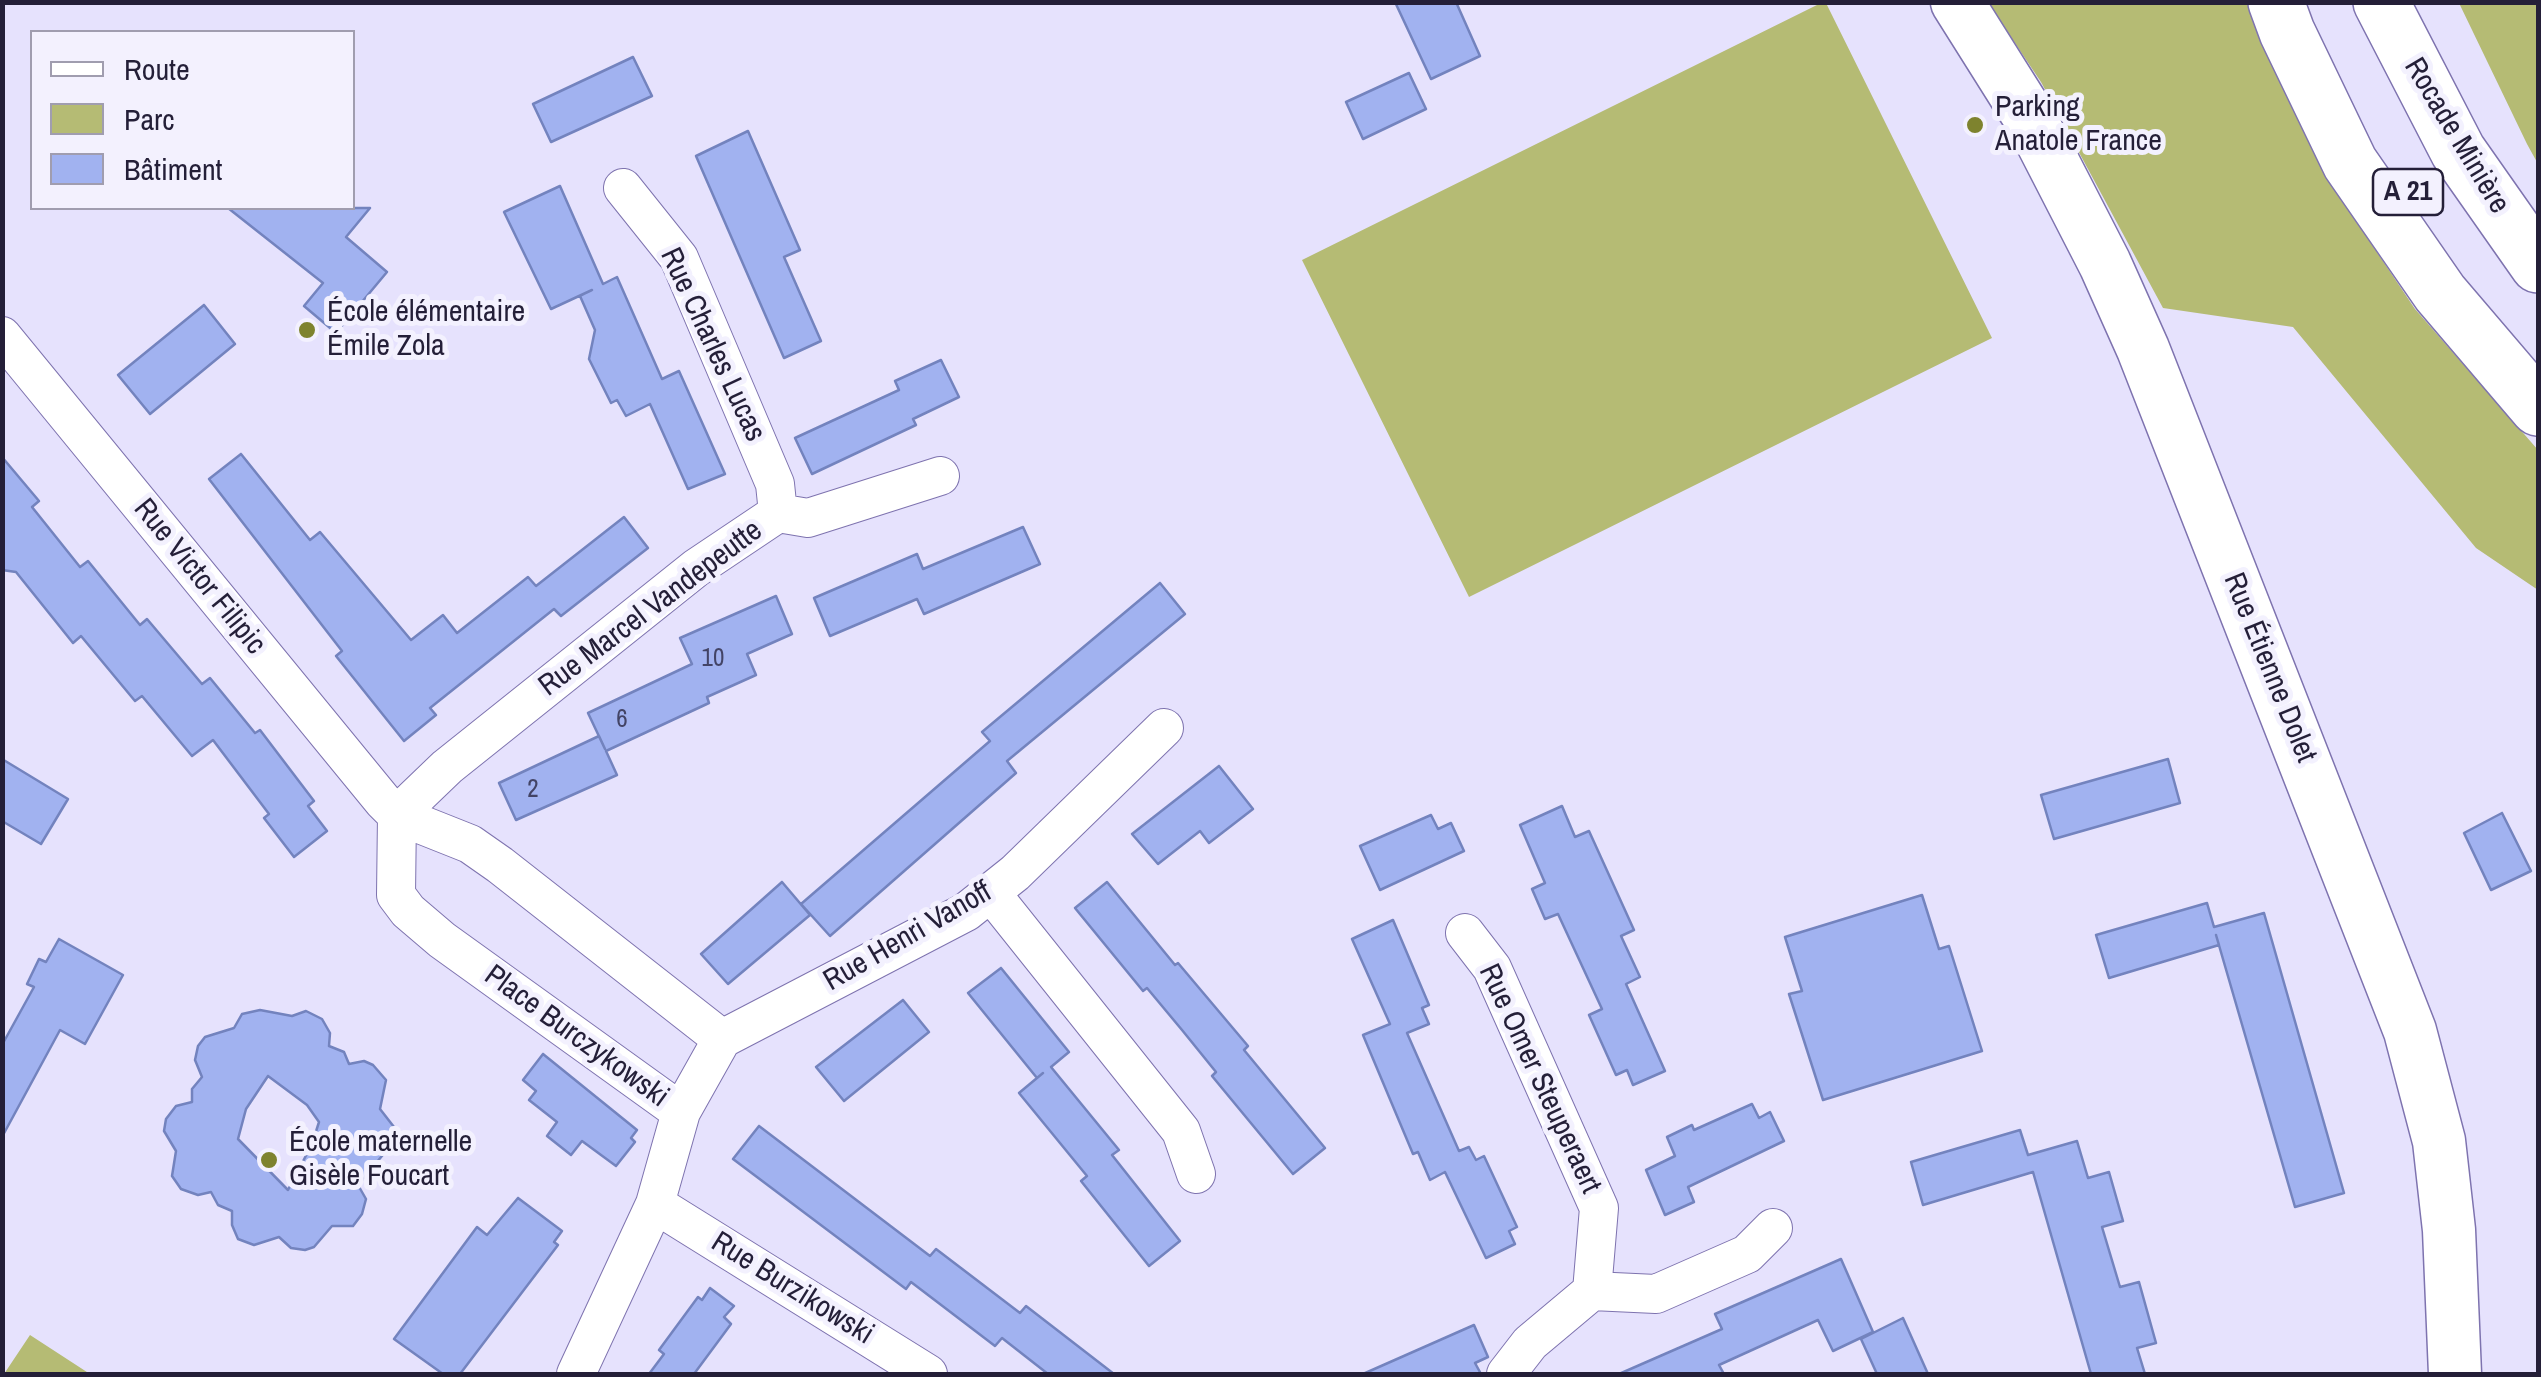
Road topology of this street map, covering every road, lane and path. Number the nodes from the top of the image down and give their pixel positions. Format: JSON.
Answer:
{"nodes":[{"id":1,"x":1957,"y":2,"type":"edge"},
{"id":2,"x":2276,"y":2,"type":"edge"},
{"id":3,"x":2310,"y":2,"type":"edge"},
{"id":4,"x":2381,"y":2,"type":"edge"},
{"id":5,"x":623,"y":188,"type":"dead end"},
{"id":6,"x":2538,"y":265,"type":"edge"},
{"id":7,"x":2,"y":336,"type":"edge"},
{"id":8,"x":2538,"y":362,"type":"edge"},
{"id":9,"x":2538,"y":408,"type":"edge"},
{"id":10,"x":940,"y":476,"type":"dead end"},
{"id":11,"x":778,"y":513,"type":"junction"},
{"id":12,"x":1164,"y":728,"type":"dead end"},
{"id":13,"x":397,"y":815,"type":"junction"},
{"id":14,"x":991,"y":893,"type":"junction"},
{"id":15,"x":1465,"y":933,"type":"dead end"},
{"id":16,"x":722,"y":1039,"type":"junction"},
{"id":17,"x":681,"y":1112,"type":"junction"},
{"id":18,"x":1196,"y":1174,"type":"dead end"},
{"id":19,"x":656,"y":1204,"type":"junction"},
{"id":20,"x":1773,"y":1228,"type":"dead end"},
{"id":21,"x":1592,"y":1290,"type":"junction"},
{"id":22,"x":576,"y":1374,"type":"edge"},
{"id":23,"x":928,"y":1374,"type":"edge"},
{"id":24,"x":1506,"y":1374,"type":"edge"},
{"id":25,"x":2455,"y":1374,"type":"edge"}],
"edges":[{"from":1,"to":25,"type":"street","name":"Rue Étienne Dolet"},
{"from":2,"to":9,"type":"highway"},
{"from":3,"to":8,"type":"highway","number":"A 21"},
{"from":4,"to":6,"type":"highway","name":"Rocade Minière","number":"A 21"},
{"from":5,"to":11,"type":"street","name":"Rue Charles Lucas"},
{"from":7,"to":13,"type":"street","name":"Rue Victor Filipic"},
{"from":10,"to":11,"type":"street","name":"Rue Marcel Vandepeutte"},
{"from":11,"to":13,"type":"street","name":"Rue Marcel Vandepeutte"},
{"from":12,"to":14,"type":"street","name":"Rue Henri Vanoff"},
{"from":13,"to":16,"type":"street"},
{"from":13,"to":17,"type":"street","name":"Place Burczykowski"},
{"from":14,"to":16,"type":"street","name":"Rue Henri Vanoff"},
{"from":14,"to":18,"type":"street"},
{"from":15,"to":21,"type":"street","name":"Rue Omer Steuperaert"},
{"from":16,"to":17,"type":"street","name":"Place Burczykowski"},
{"from":17,"to":19,"type":"street"},
{"from":19,"to":22,"type":"street"},
{"from":19,"to":23,"type":"street","name":"Rue Burzikowski"},
{"from":20,"to":21,"type":"street"},
{"from":21,"to":24,"type":"street"}]}
